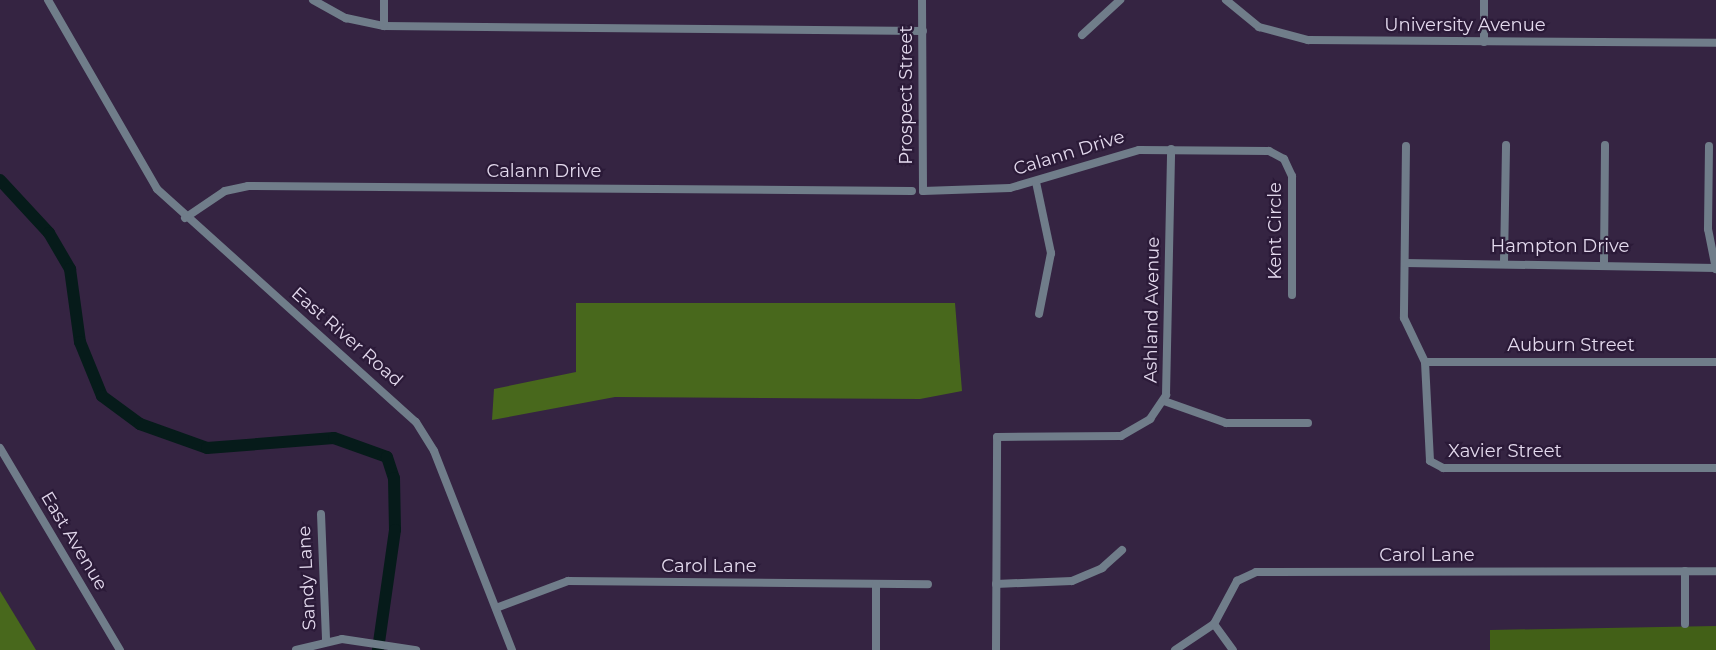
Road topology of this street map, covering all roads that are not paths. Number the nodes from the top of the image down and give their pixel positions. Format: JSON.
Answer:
{"nodes":[{"id":1,"x":48,"y":0,"type":"edge"},
{"id":2,"x":313,"y":0,"type":"edge"},
{"id":3,"x":384,"y":0,"type":"edge"},
{"id":4,"x":922,"y":0,"type":"edge"},
{"id":5,"x":1120,"y":0,"type":"edge"},
{"id":6,"x":1226,"y":0,"type":"edge"},
{"id":7,"x":1484,"y":0,"type":"edge"},
{"id":8,"x":384,"y":26,"type":"junction"},
{"id":9,"x":922,"y":31,"type":"junction"},
{"id":10,"x":1082,"y":35,"type":"dead end"},
{"id":11,"x":1484,"y":42,"type":"junction"},
{"id":12,"x":1716,"y":43,"type":"edge"},
{"id":13,"x":1506,"y":145,"type":"dead end"},
{"id":14,"x":1406,"y":146,"type":"dead end"},
{"id":15,"x":1605,"y":146,"type":"dead end"},
{"id":16,"x":1709,"y":146,"type":"dead end"},
{"id":17,"x":1171,"y":149,"type":"junction"},
{"id":18,"x":1261,"y":149,"type":"joint"},
{"id":19,"x":1036,"y":182,"type":"junction"},
{"id":20,"x":912,"y":190,"type":"dead end"},
{"id":21,"x":923,"y":191,"type":"joint"},
{"id":22,"x":185,"y":218,"type":"junction"},
{"id":23,"x":1504,"y":262,"type":"junction"},
{"id":24,"x":1604,"y":262,"type":"junction"},
{"id":25,"x":1405,"y":263,"type":"junction"},
{"id":26,"x":1716,"y":268,"type":"edge"},
{"id":27,"x":1292,"y":295,"type":"dead end"},
{"id":28,"x":1039,"y":314,"type":"dead end"},
{"id":29,"x":1425,"y":362,"type":"junction"},
{"id":30,"x":1716,"y":362,"type":"edge"},
{"id":31,"x":1164,"y":401,"type":"junction"},
{"id":32,"x":1308,"y":423,"type":"dead end"},
{"id":33,"x":0,"y":448,"type":"edge"},
{"id":34,"x":1716,"y":468,"type":"edge"},
{"id":35,"x":321,"y":514,"type":"dead end"},
{"id":36,"x":1122,"y":550,"type":"dead end"},
{"id":37,"x":1684,"y":571,"type":"junction"},
{"id":38,"x":1716,"y":571,"type":"edge"},
{"id":39,"x":876,"y":584,"type":"junction"},
{"id":40,"x":927,"y":584,"type":"dead end"},
{"id":41,"x":996,"y":584,"type":"junction"},
{"id":42,"x":496,"y":608,"type":"junction"},
{"id":43,"x":1214,"y":624,"type":"junction"},
{"id":44,"x":1685,"y":624,"type":"dead end"},
{"id":45,"x":326,"y":640,"type":"junction"},
{"id":46,"x":120,"y":650,"type":"edge"},
{"id":47,"x":296,"y":650,"type":"edge"},
{"id":48,"x":416,"y":650,"type":"edge"},
{"id":49,"x":512,"y":650,"type":"edge"},
{"id":50,"x":876,"y":650,"type":"edge"},
{"id":51,"x":996,"y":650,"type":"edge"},
{"id":52,"x":1174,"y":650,"type":"edge"},
{"id":53,"x":1233,"y":650,"type":"edge"}],
"edges":[{"from":1,"to":22,"type":"street","name":"East River Road"},
{"from":2,"to":8,"type":"street"},
{"from":3,"to":8,"type":"street"},
{"from":4,"to":9,"type":"street","name":"Prospect Street"},
{"from":5,"to":10,"type":"street"},
{"from":6,"to":11,"type":"street","name":"University Avenue"},
{"from":7,"to":11,"type":"street"},
{"from":8,"to":9,"type":"street"},
{"from":9,"to":21,"type":"street","name":"Prospect Street"},
{"from":11,"to":12,"type":"street","name":"University Avenue"},
{"from":13,"to":23,"type":"street"},
{"from":14,"to":25,"type":"street","name":"Xavier Street"},
{"from":15,"to":24,"type":"street"},
{"from":16,"to":26,"type":"street"},
{"from":17,"to":18,"type":"street","name":"Calann Drive"},
{"from":17,"to":19,"type":"street","name":"Calann Drive"},
{"from":17,"to":31,"type":"street","name":"Ashland Avenue"},
{"from":18,"to":27,"type":"street","name":"Kent Circle"},
{"from":19,"to":21,"type":"street","name":"Calann Drive"},
{"from":19,"to":28,"type":"street"},
{"from":20,"to":22,"type":"street","name":"Calann Drive"},
{"from":22,"to":42,"type":"street","name":"East River Road"},
{"from":23,"to":24,"type":"street","name":"Hampton Drive"},
{"from":23,"to":25,"type":"street","name":"Hampton Drive"},
{"from":24,"to":26,"type":"street","name":"Hampton Drive"},
{"from":25,"to":29,"type":"street","name":"Xavier Street"},
{"from":29,"to":30,"type":"street","name":"Auburn Street"},
{"from":29,"to":34,"type":"street","name":"Xavier Street"},
{"from":31,"to":32,"type":"street"},
{"from":31,"to":41,"type":"street","name":"Ashland Avenue"},
{"from":33,"to":46,"type":"street","name":"East Avenue"},
{"from":35,"to":45,"type":"street","name":"Sandy Lane"},
{"from":36,"to":41,"type":"street"},
{"from":37,"to":38,"type":"street","name":"Carol Lane"},
{"from":37,"to":43,"type":"street","name":"Carol Lane"},
{"from":37,"to":44,"type":"street"},
{"from":39,"to":40,"type":"street","name":"Carol Lane"},
{"from":39,"to":42,"type":"street","name":"Carol Lane"},
{"from":39,"to":50,"type":"street"},
{"from":41,"to":51,"type":"street","name":"Ashland Avenue"},
{"from":42,"to":49,"type":"street","name":"East River Road"},
{"from":43,"to":52,"type":"street","name":"Carol Lane"},
{"from":43,"to":53,"type":"street"},
{"from":45,"to":47,"type":"street"},
{"from":45,"to":48,"type":"street"}]}
